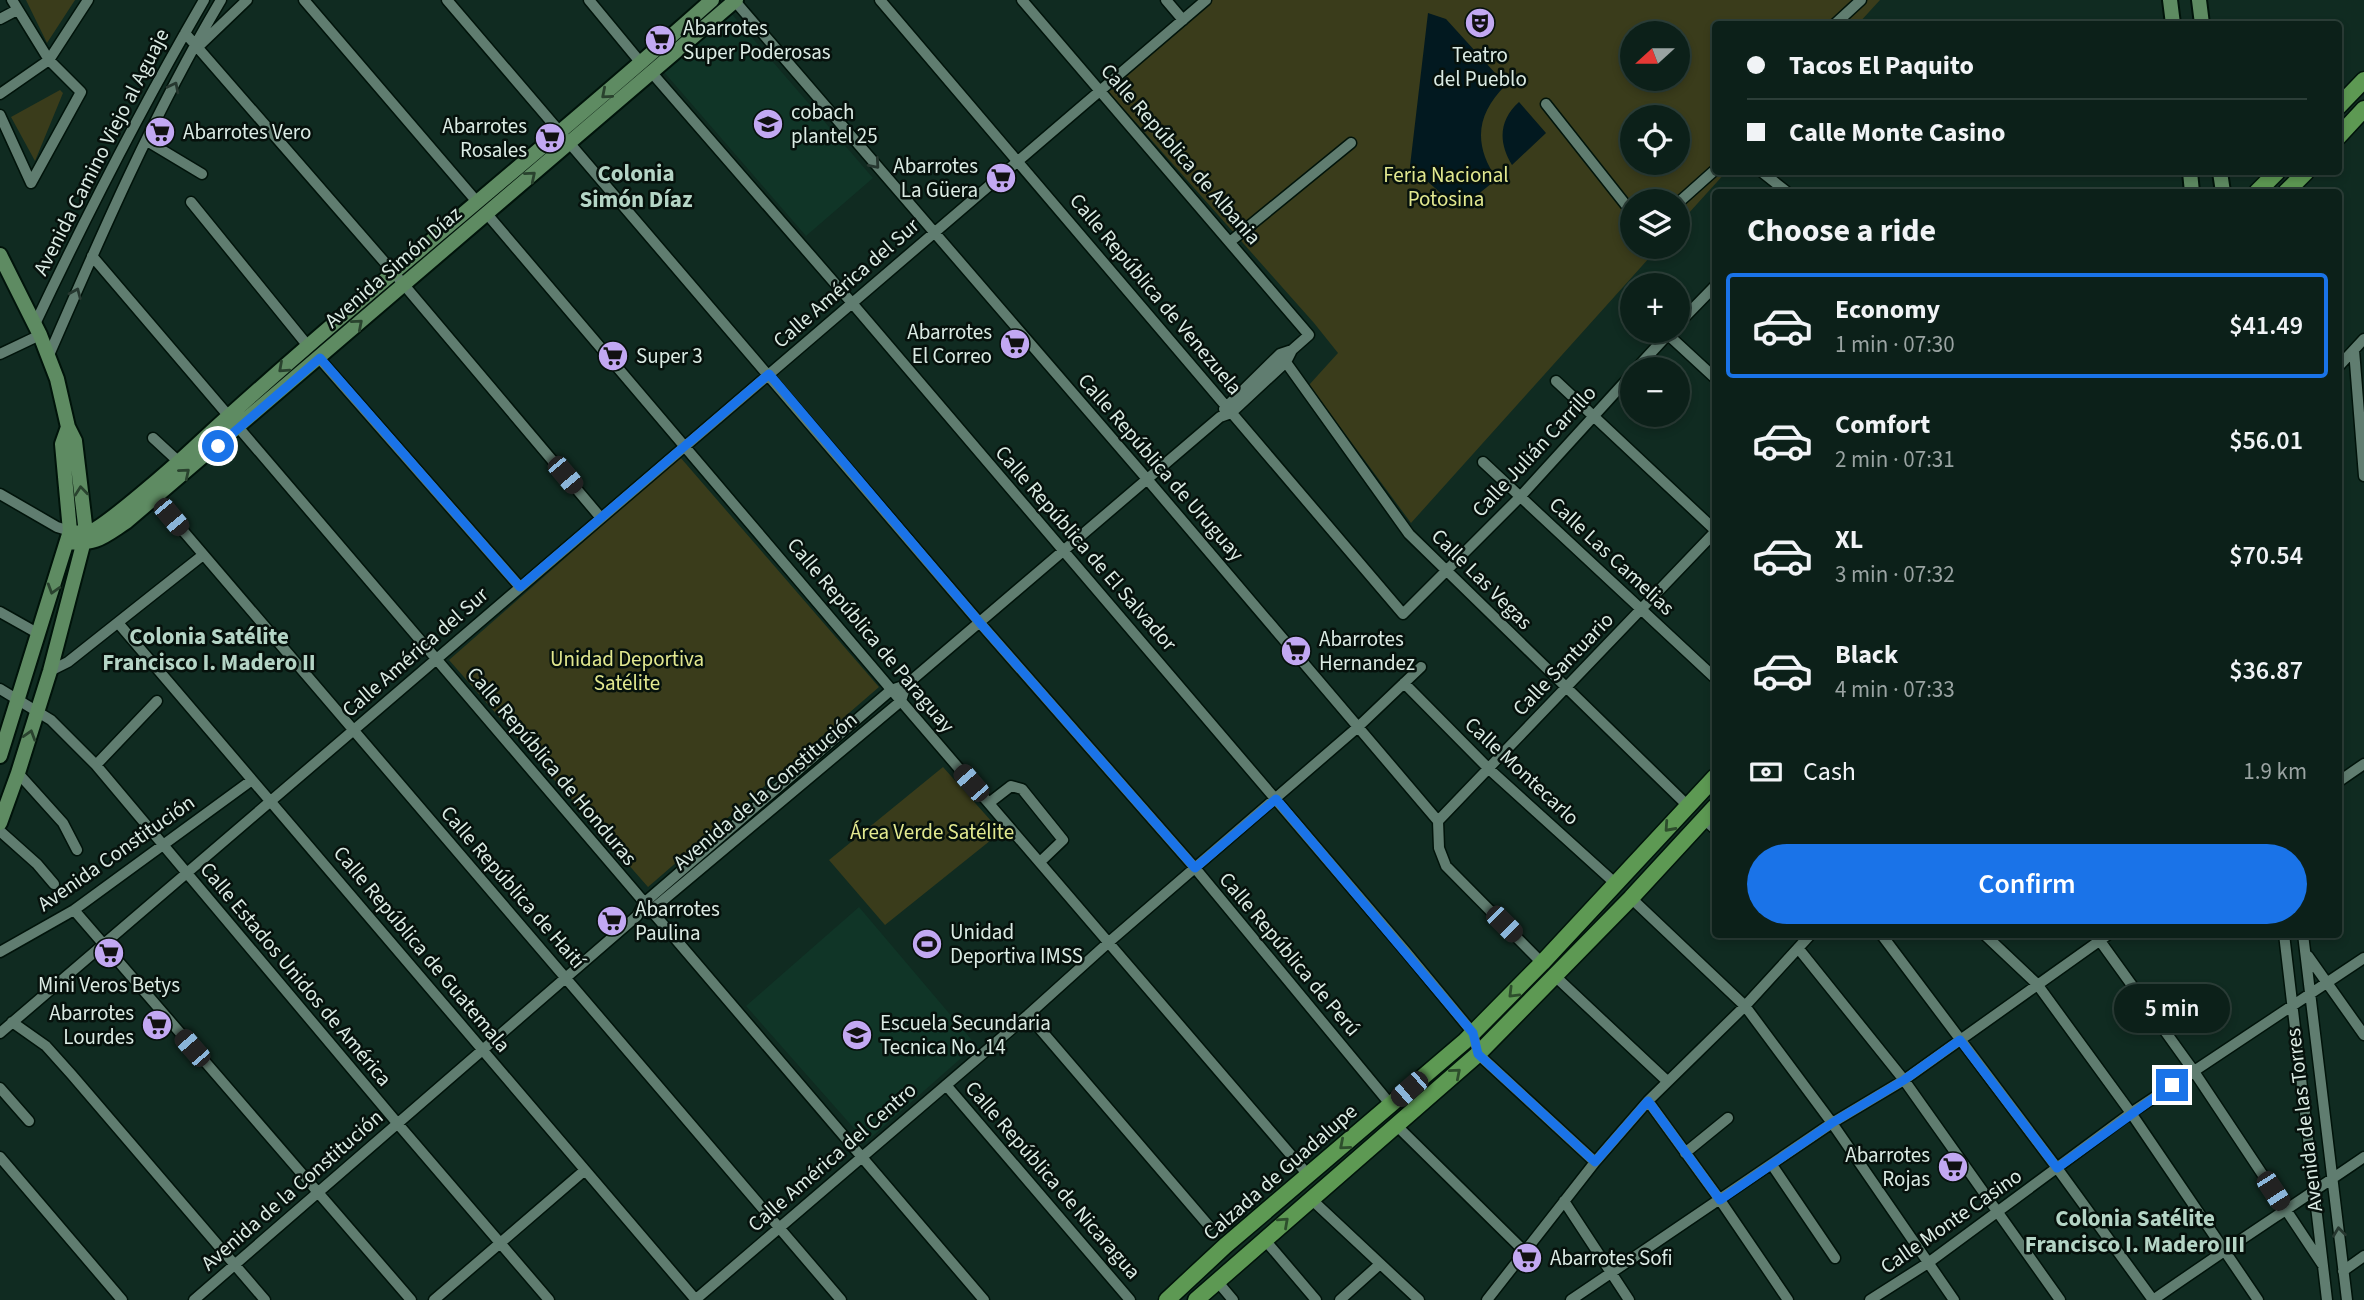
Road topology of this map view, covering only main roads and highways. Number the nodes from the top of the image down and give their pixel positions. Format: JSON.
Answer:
{"nodes":[{"id":1,"x":712,"y":0,"type":"edge"},
{"id":2,"x":735,"y":0,"type":"edge"},
{"id":3,"x":2170,"y":0,"type":"edge"},
{"id":4,"x":2199,"y":0,"type":"edge"},
{"id":5,"x":2173,"y":21,"type":"edge"},
{"id":6,"x":2202,"y":21,"type":"edge"},
{"id":7,"x":647,"y":68,"type":"junction"},
{"id":8,"x":2364,"y":80,"type":"edge"},
{"id":9,"x":2342,"y":103,"type":"edge"},
{"id":10,"x":2364,"y":109,"type":"edge"},
{"id":11,"x":2342,"y":133,"type":"edge"},
{"id":12,"x":2274,"y":175,"type":"edge"},
{"id":13,"x":2303,"y":175,"type":"edge"},
{"id":14,"x":2260,"y":189,"type":"edge"},
{"id":15,"x":2290,"y":189,"type":"edge"},
{"id":16,"x":0,"y":255,"type":"edge"},
{"id":17,"x":399,"y":279,"type":"junction"},
{"id":18,"x":68,"y":427,"type":"junction"},
{"id":19,"x":65,"y":533,"type":"junction"},
{"id":20,"x":85,"y":539,"type":"junction"},
{"id":21,"x":0,"y":757,"type":"edge"},
{"id":22,"x":1712,"y":780,"type":"edge"},
{"id":23,"x":1711,"y":818,"type":"edge"},
{"id":24,"x":0,"y":823,"type":"edge"},
{"id":25,"x":1167,"y":1300,"type":"edge"},
{"id":26,"x":1196,"y":1300,"type":"edge"}],
"edges":[{"from":1,"to":7,"type":"main road","name":"Avenida Simón Díaz"},
{"from":2,"to":7,"type":"main road","name":"Avenida Simón Díaz"},
{"from":3,"to":5,"type":"main road"},
{"from":4,"to":6,"type":"main road"},
{"from":7,"to":17,"type":"main road","name":"Avenida Simón Díaz"},
{"from":8,"to":9,"type":"main road"},
{"from":10,"to":11,"type":"main road"},
{"from":12,"to":14,"type":"main road"},
{"from":13,"to":15,"type":"main road"},
{"from":16,"to":18,"type":"main road"},
{"from":17,"to":20,"type":"main road","name":"Avenida Simón Díaz","one_way":true},
{"from":20,"to":17,"type":"main road","name":"Avenida Simón Díaz","one_way":true},
{"from":18,"to":19,"type":"main road"},
{"from":20,"to":18,"type":"main road","one_way":true},
{"from":19,"to":20,"type":"main road"},
{"from":19,"to":21,"type":"main road","one_way":true},
{"from":24,"to":20,"type":"main road","one_way":true},
{"from":22,"to":25,"type":"main road","name":"Calzada de Guadalupe","one_way":true},
{"from":26,"to":23,"type":"main road","name":"Calzada de Guadalupe","one_way":true}]}
